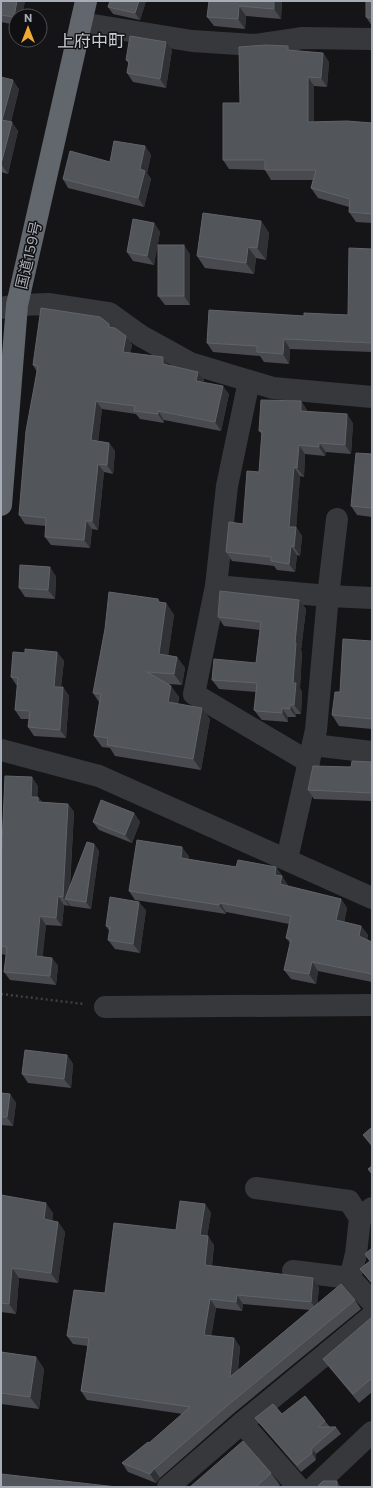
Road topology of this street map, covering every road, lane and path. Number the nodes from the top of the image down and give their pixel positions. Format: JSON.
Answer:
{"nodes":[{"id":1,"x":84,"y":11,"type":"edge"},
{"id":2,"x":372,"y":39,"type":"edge"},
{"id":3,"x":9,"y":306,"type":"edge"},
{"id":4,"x":249,"y":381,"type":"junction"},
{"id":5,"x":372,"y":397,"type":"edge"},
{"id":6,"x":1,"y":505,"type":"edge"},
{"id":7,"x":337,"y":519,"type":"dead end"},
{"id":8,"x":216,"y":586,"type":"junction"},
{"id":9,"x":328,"y":596,"type":"junction"},
{"id":10,"x":372,"y":598,"type":"edge"},
{"id":11,"x":1,"y":750,"type":"edge"},
{"id":12,"x":372,"y":752,"type":"edge"},
{"id":13,"x":311,"y":753,"type":"junction"},
{"id":14,"x":287,"y":860,"type":"junction"},
{"id":15,"x":372,"y":898,"type":"edge"},
{"id":16,"x":1,"y":994,"type":"edge"},
{"id":17,"x":372,"y":1005,"type":"edge"},
{"id":18,"x":105,"y":1007,"type":"joint"},
{"id":19,"x":256,"y":1188,"type":"dead end"},
{"id":20,"x":366,"y":1213,"type":"edge"},
{"id":21,"x":293,"y":1271,"type":"dead end"},
{"id":22,"x":350,"y":1278,"type":"junction"},
{"id":23,"x":372,"y":1302,"type":"edge"},
{"id":24,"x":372,"y":1316,"type":"edge"},
{"id":25,"x":242,"y":1423,"type":"junction"},
{"id":26,"x":372,"y":1432,"type":"edge"},
{"id":27,"x":168,"y":1487,"type":"edge"},
{"id":28,"x":298,"y":1487,"type":"edge"},
{"id":29,"x":314,"y":1487,"type":"edge"}],
"edges":[{"from":1,"to":2,"type":"street"},
{"from":1,"to":3,"type":"highway","name":"国道159号"},
{"from":3,"to":4,"type":"street"},
{"from":3,"to":6,"type":"highway","name":"国道159号"},
{"from":4,"to":5,"type":"street"},
{"from":4,"to":8,"type":"street"},
{"from":7,"to":9,"type":"street"},
{"from":8,"to":9,"type":"street"},
{"from":8,"to":13,"type":"street"},
{"from":9,"to":10,"type":"street"},
{"from":9,"to":13,"type":"street"},
{"from":11,"to":14,"type":"street"},
{"from":12,"to":13,"type":"street"},
{"from":13,"to":14,"type":"street"},
{"from":14,"to":15,"type":"street"},
{"from":16,"to":18,"type":"path"},
{"from":17,"to":18,"type":"street"},
{"from":19,"to":20,"type":"street"},
{"from":20,"to":22,"type":"street"},
{"from":21,"to":22,"type":"street"},
{"from":22,"to":23,"type":"street"},
{"from":24,"to":25,"type":"street"},
{"from":25,"to":27,"type":"street"},
{"from":25,"to":28,"type":"street"},
{"from":26,"to":29,"type":"street"}]}
